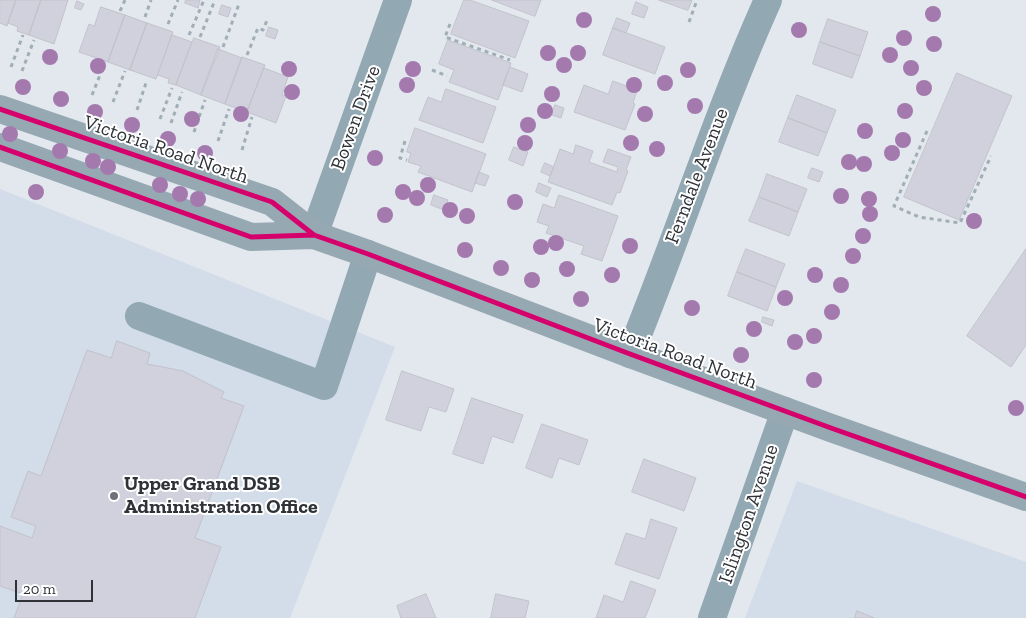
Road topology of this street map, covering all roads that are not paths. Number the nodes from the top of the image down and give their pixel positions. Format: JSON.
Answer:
{"nodes":[{"id":1,"x":768,"y":0,"type":"edge"},
{"id":2,"x":392,"y":2,"type":"edge"},
{"id":3,"x":0,"y":109,"type":"edge"},
{"id":4,"x":0,"y":147,"type":"edge"},
{"id":5,"x":314,"y":235,"type":"junction"},
{"id":6,"x":368,"y":254,"type":"junction"},
{"id":7,"x":139,"y":316,"type":"dead end"},
{"id":8,"x":630,"y":354,"type":"junction"},
{"id":9,"x":785,"y":411,"type":"junction"},
{"id":10,"x":1026,"y":497,"type":"edge"},
{"id":11,"x":712,"y":618,"type":"edge"}],
"edges":[{"from":1,"to":8,"type":"street","name":"Ferndale Avenue"},
{"from":2,"to":5,"type":"street","name":"Bowen Drive"},
{"from":3,"to":5,"type":"main road","name":"Victoria Road North"},
{"from":4,"to":5,"type":"main road","name":"Victoria Road North"},
{"from":5,"to":6,"type":"main road","name":"Victoria Road North"},
{"from":6,"to":7,"type":"street"},
{"from":6,"to":8,"type":"main road","name":"Victoria Road North"},
{"from":8,"to":9,"type":"main road","name":"Victoria Road North"},
{"from":9,"to":10,"type":"main road","name":"Victoria Road North"},
{"from":9,"to":11,"type":"street","name":"Islington Avenue"}]}
